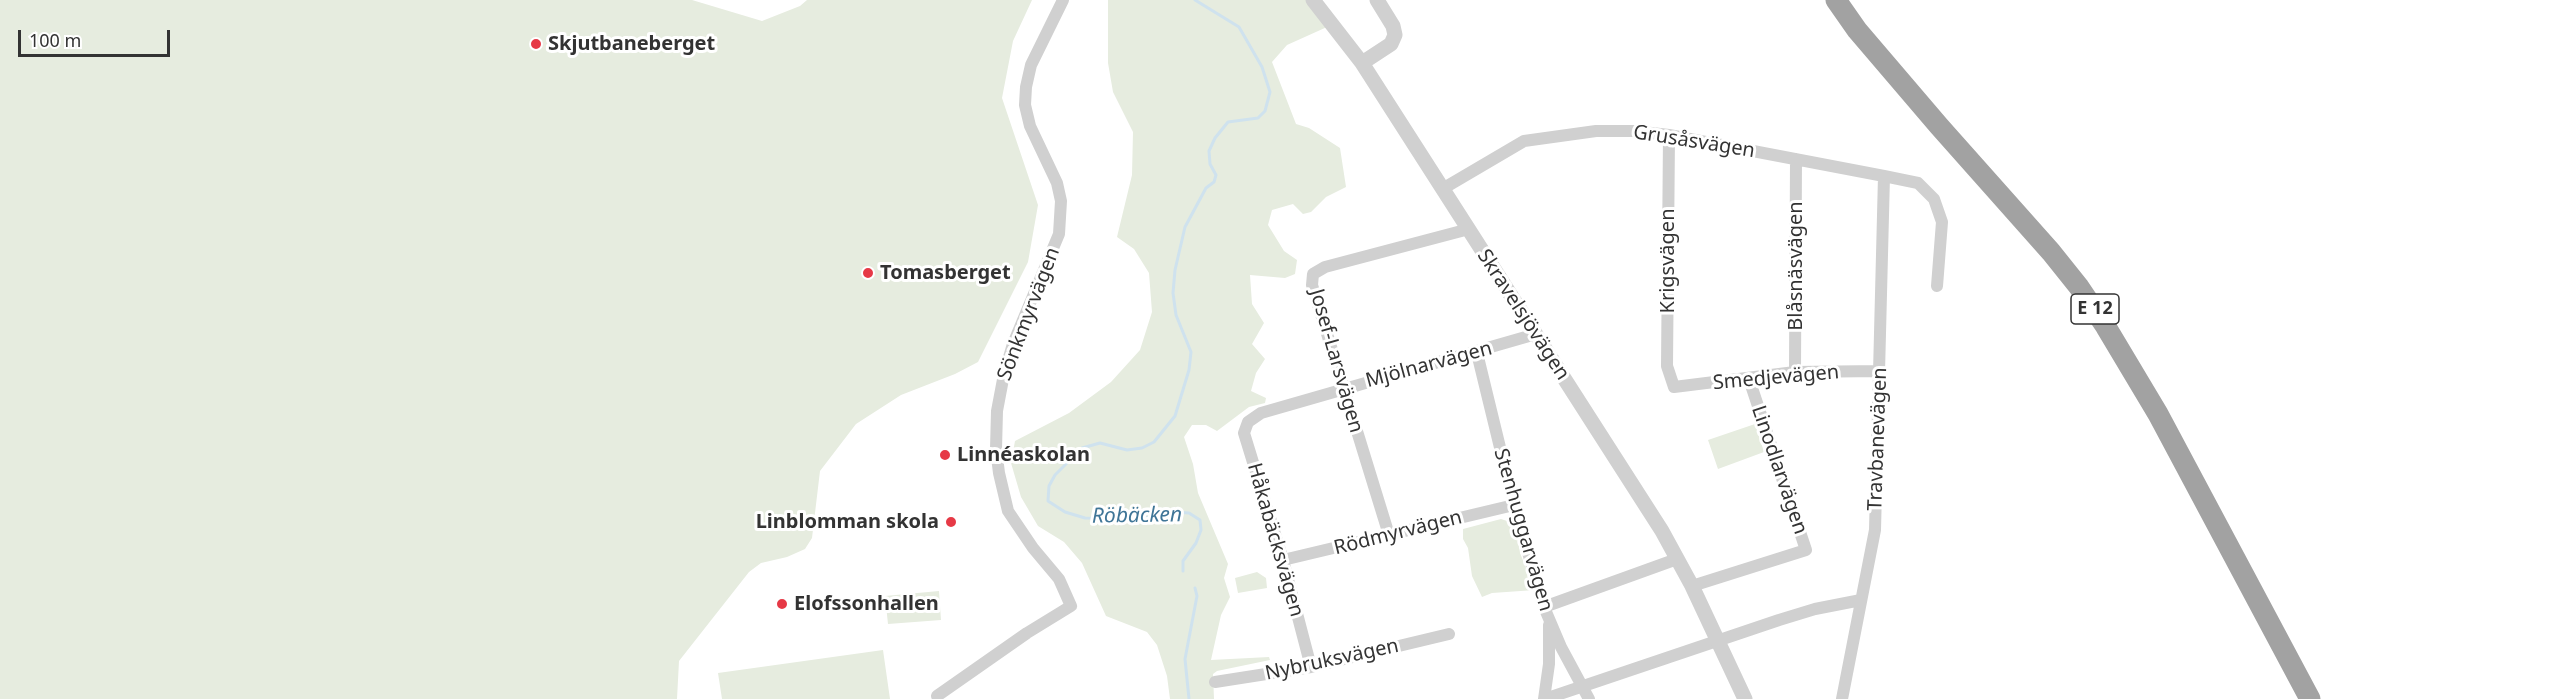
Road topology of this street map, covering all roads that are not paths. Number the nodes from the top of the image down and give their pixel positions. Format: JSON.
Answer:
{"nodes":[{"id":1,"x":1063,"y":0,"type":"edge"},
{"id":2,"x":1312,"y":0,"type":"edge"},
{"id":3,"x":1377,"y":0,"type":"edge"},
{"id":4,"x":1836,"y":0,"type":"edge"},
{"id":5,"x":1851,"y":0,"type":"edge"},
{"id":6,"x":1362,"y":63,"type":"junction"},
{"id":7,"x":1669,"y":135,"type":"junction"},
{"id":8,"x":1796,"y":159,"type":"junction"},
{"id":9,"x":1884,"y":176,"type":"junction"},
{"id":10,"x":1444,"y":188,"type":"junction"},
{"id":11,"x":1469,"y":229,"type":"junction"},
{"id":12,"x":1937,"y":286,"type":"dead end"},
{"id":13,"x":1536,"y":334,"type":"junction"},
{"id":14,"x":1477,"y":353,"type":"junction"},
{"id":15,"x":1879,"y":371,"type":"junction"},
{"id":16,"x":1795,"y":372,"type":"junction"},
{"id":17,"x":1749,"y":379,"type":"junction"},
{"id":18,"x":1674,"y":387,"type":"joint"},
{"id":19,"x":1343,"y":388,"type":"junction"},
{"id":20,"x":1254,"y":417,"type":"joint"},
{"id":21,"x":1514,"y":505,"type":"junction"},
{"id":22,"x":1389,"y":535,"type":"junction"},
{"id":23,"x":1677,"y":559,"type":"junction"},
{"id":24,"x":1283,"y":560,"type":"junction"},
{"id":25,"x":1692,"y":586,"type":"junction"},
{"id":26,"x":1861,"y":600,"type":"junction"},
{"id":27,"x":1544,"y":607,"type":"junction"},
{"id":28,"x":1549,"y":621,"type":"junction"},
{"id":29,"x":1449,"y":634,"type":"dead end"},
{"id":30,"x":1717,"y":640,"type":"junction"},
{"id":31,"x":1311,"y":667,"type":"junction"},
{"id":32,"x":1215,"y":682,"type":"dead end"},
{"id":33,"x":1583,"y":687,"type":"junction"},
{"id":34,"x":937,"y":696,"type":"dead end"},
{"id":35,"x":1544,"y":699,"type":"edge"},
{"id":36,"x":1589,"y":699,"type":"edge"},
{"id":37,"x":1745,"y":699,"type":"edge"},
{"id":38,"x":1842,"y":699,"type":"edge"},
{"id":39,"x":2310,"y":699,"type":"edge"},
{"id":40,"x":2321,"y":699,"type":"edge"}],
"edges":[{"from":1,"to":34,"type":"street","name":"Sönkmyrvägen"},
{"from":2,"to":6,"type":"street","name":"Skravelsjövägen"},
{"from":3,"to":6,"type":"street"},
{"from":4,"to":39,"type":"highway","number":"E 12"},
{"from":5,"to":40,"type":"highway","number":"E 12"},
{"from":6,"to":10,"type":"street","name":"Skravelsjövägen"},
{"from":7,"to":8,"type":"street","name":"Grusåsvägen"},
{"from":7,"to":10,"type":"street","name":"Grusåsvägen"},
{"from":7,"to":18,"type":"street","name":"Krigsvägen"},
{"from":8,"to":9,"type":"street","name":"Grusåsvägen"},
{"from":8,"to":16,"type":"street","name":"Blåsnäsvägen"},
{"from":9,"to":12,"type":"street","name":"Grusåsvägen"},
{"from":9,"to":15,"type":"street","name":"Travbanevägen"},
{"from":10,"to":11,"type":"street","name":"Skravelsjövägen"},
{"from":11,"to":13,"type":"street","name":"Skravelsjövägen"},
{"from":11,"to":19,"type":"street","name":"Josef-Larsvägen"},
{"from":13,"to":14,"type":"street","name":"Mjölnarvägen"},
{"from":13,"to":23,"type":"street","name":"Skravelsjövägen"},
{"from":14,"to":19,"type":"street","name":"Mjölnarvägen"},
{"from":14,"to":21,"type":"street","name":"Stenhuggarvägen"},
{"from":15,"to":16,"type":"street","name":"Smedjevägen"},
{"from":15,"to":26,"type":"street","name":"Travbanevägen"},
{"from":16,"to":17,"type":"street","name":"Smedjevägen"},
{"from":17,"to":18,"type":"street","name":"Smedjevägen"},
{"from":17,"to":25,"type":"street","name":"Linodlarvägen"},
{"from":19,"to":20,"type":"street","name":"Mjölnarvägen"},
{"from":19,"to":22,"type":"street","name":"Josef-Larsvägen"},
{"from":20,"to":24,"type":"street","name":"Håkabäcksvägen"},
{"from":21,"to":22,"type":"street","name":"Rödmyrvägen"},
{"from":21,"to":27,"type":"street","name":"Stenhuggarvägen"},
{"from":22,"to":24,"type":"street","name":"Rödmyrvägen"},
{"from":23,"to":25,"type":"street","name":"Skravelsjövägen"},
{"from":23,"to":27,"type":"street"},
{"from":24,"to":31,"type":"street","name":"Håkabäcksvägen"},
{"from":25,"to":30,"type":"street","name":"Skravelsjövägen"},
{"from":26,"to":30,"type":"street"},
{"from":26,"to":38,"type":"street","name":"Travbanevägen"},
{"from":27,"to":28,"type":"street","name":"Stenhuggarvägen"},
{"from":28,"to":33,"type":"street","name":"Stenhuggarvägen"},
{"from":28,"to":35,"type":"street"},
{"from":29,"to":31,"type":"street","name":"Nybruksvägen"},
{"from":30,"to":33,"type":"street"},
{"from":30,"to":37,"type":"street","name":"Skravelsjövägen"},
{"from":31,"to":32,"type":"street","name":"Nybruksvägen"},
{"from":33,"to":35,"type":"street"},
{"from":33,"to":36,"type":"street","name":"Stenhuggarvägen"}]}
